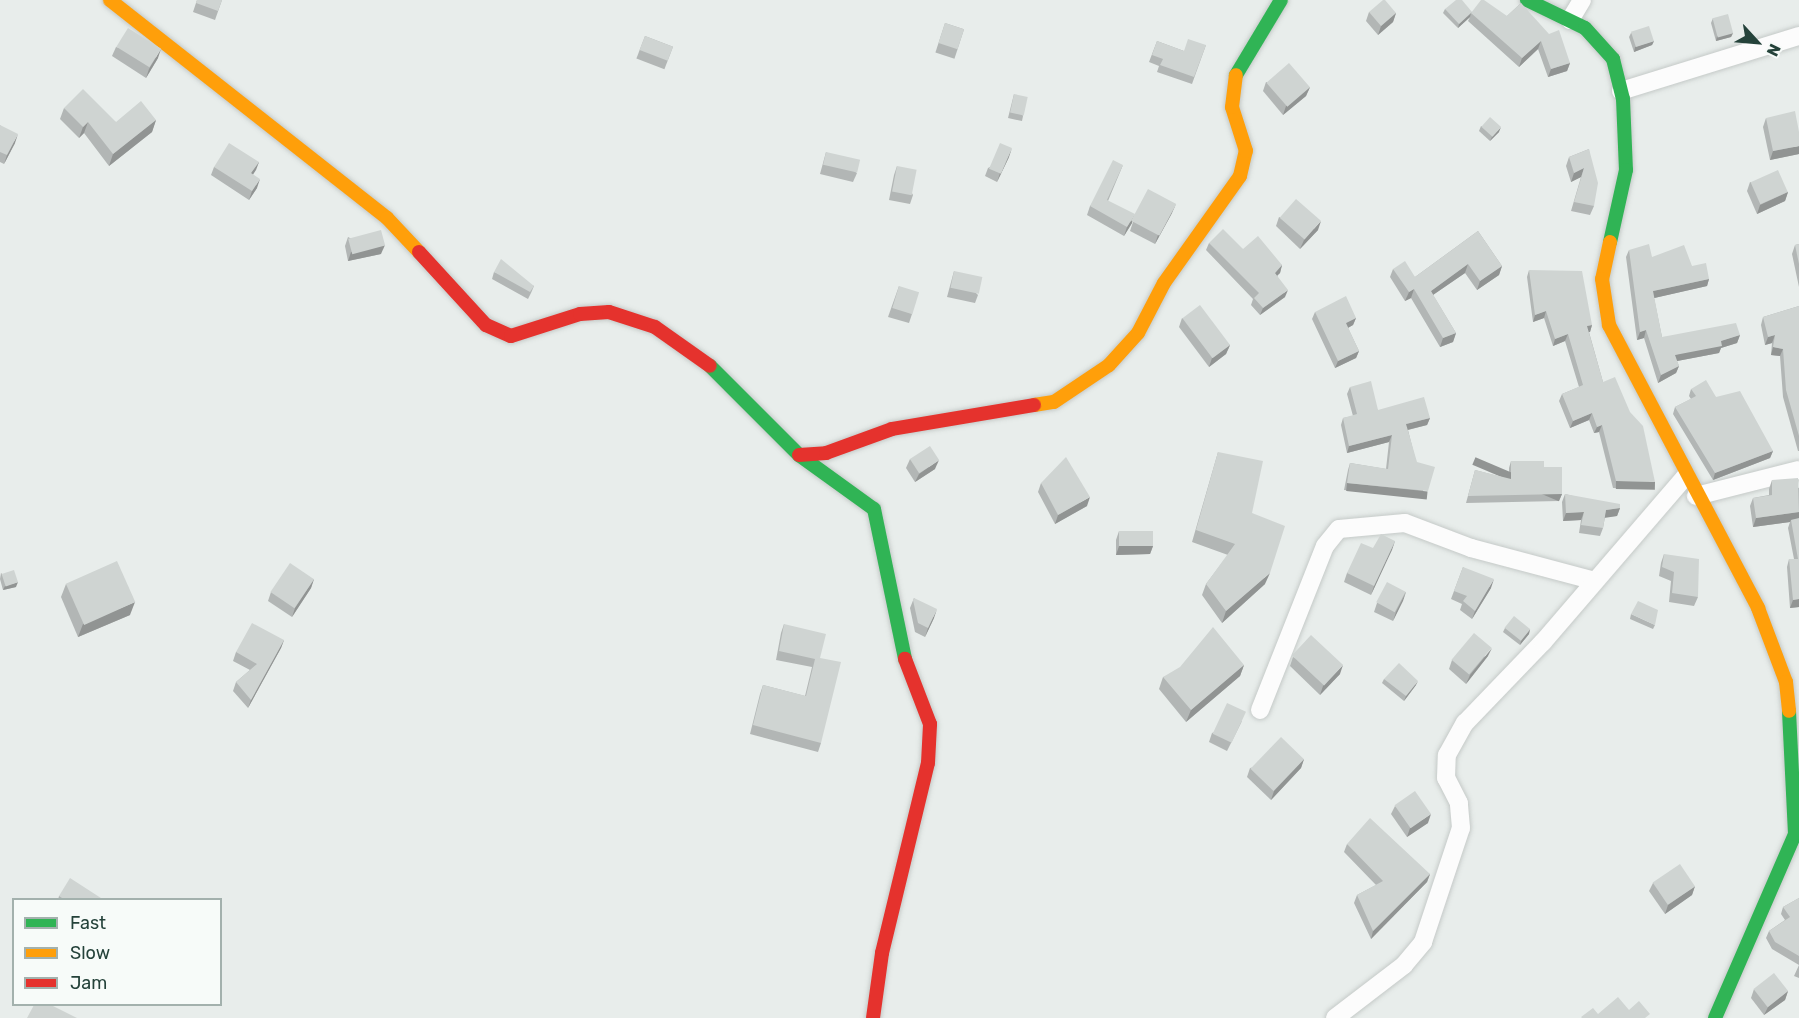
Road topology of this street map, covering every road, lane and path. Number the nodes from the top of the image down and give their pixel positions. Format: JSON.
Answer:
{"nodes":[{"id":1,"x":110,"y":0,"type":"edge"},
{"id":2,"x":1281,"y":0,"type":"edge"},
{"id":3,"x":1527,"y":0,"type":"edge"},
{"id":4,"x":1582,"y":0,"type":"edge"},
{"id":5,"x":1570,"y":20,"type":"junction"},
{"id":6,"x":1799,"y":36,"type":"edge"},
{"id":7,"x":1621,"y":91,"type":"junction"},
{"id":8,"x":799,"y":455,"type":"junction"},
{"id":9,"x":1799,"y":470,"type":"edge"},
{"id":10,"x":1686,"y":476,"type":"junction"},
{"id":11,"x":1696,"y":496,"type":"junction"},
{"id":12,"x":1595,"y":581,"type":"junction"},
{"id":13,"x":1260,"y":710,"type":"dead end"},
{"id":14,"x":1797,"y":832,"type":"edge"},
{"id":15,"x":873,"y":1018,"type":"edge"},
{"id":16,"x":1335,"y":1018,"type":"edge"},
{"id":17,"x":1715,"y":1018,"type":"edge"}],
"edges":[{"from":1,"to":8,"type":"street"},
{"from":2,"to":8,"type":"street"},
{"from":3,"to":5,"type":"street"},
{"from":4,"to":5,"type":"street"},
{"from":5,"to":7,"type":"street"},
{"from":6,"to":7,"type":"street"},
{"from":7,"to":10,"type":"street"},
{"from":8,"to":15,"type":"street"},
{"from":9,"to":11,"type":"street"},
{"from":10,"to":11,"type":"street"},
{"from":10,"to":12,"type":"street"},
{"from":11,"to":14,"type":"street"},
{"from":12,"to":13,"type":"street"},
{"from":12,"to":16,"type":"street"},
{"from":14,"to":17,"type":"street"}]}
